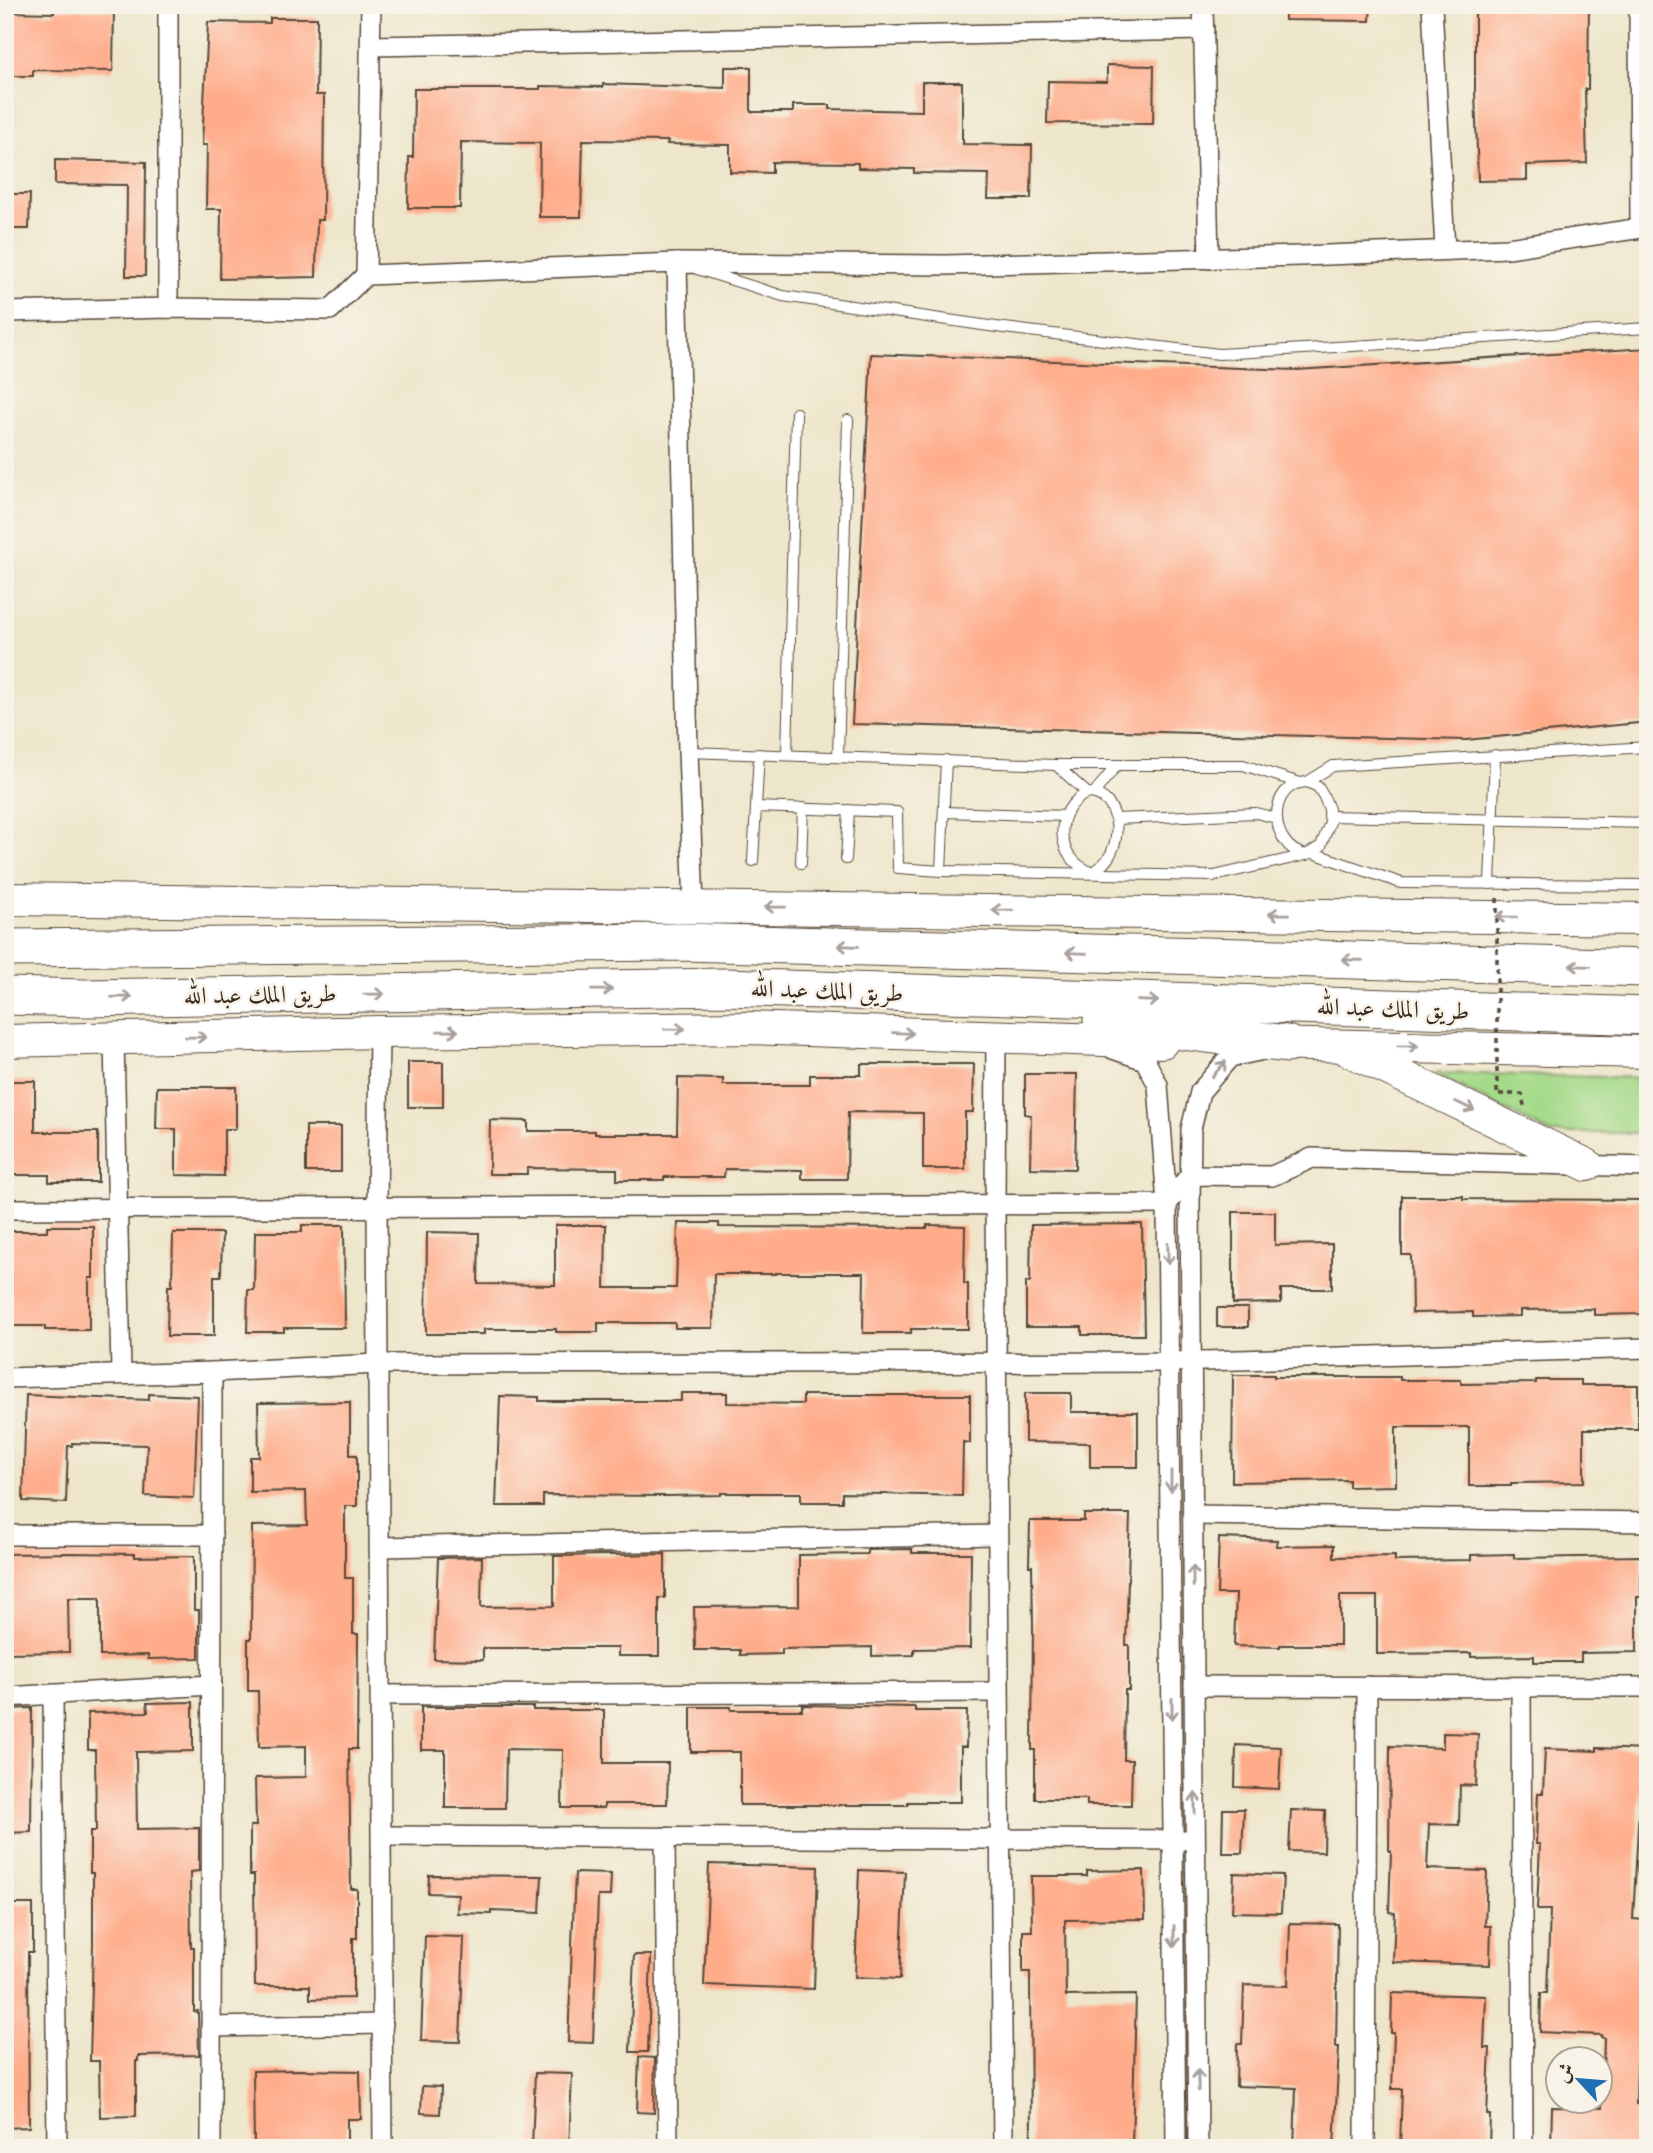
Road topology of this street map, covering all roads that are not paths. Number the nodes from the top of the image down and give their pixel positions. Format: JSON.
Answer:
{"nodes":[{"id":1,"x":168,"y":5,"type":"edge"},
{"id":2,"x":371,"y":5,"type":"edge"},
{"id":3,"x":1203,"y":5,"type":"edge"},
{"id":4,"x":1433,"y":5,"type":"edge"},
{"id":5,"x":1639,"y":5,"type":"edge"},
{"id":6,"x":1204,"y":30,"type":"junction"},
{"id":7,"x":372,"y":46,"type":"junction"},
{"id":8,"x":1644,"y":227,"type":"edge"},
{"id":9,"x":1445,"y":250,"type":"junction"},
{"id":10,"x":1209,"y":259,"type":"junction"},
{"id":11,"x":677,"y":263,"type":"junction"},
{"id":12,"x":366,"y":275,"type":"junction"},
{"id":13,"x":168,"y":307,"type":"junction"},
{"id":14,"x":5,"y":312,"type":"edge"},
{"id":15,"x":1648,"y":328,"type":"edge"},
{"id":16,"x":796,"y":413,"type":"dead end"},
{"id":17,"x":848,"y":420,"type":"dead end"},
{"id":18,"x":1648,"y":747,"type":"edge"},
{"id":19,"x":688,"y":752,"type":"junction"},
{"id":20,"x":759,"y":754,"type":"junction"},
{"id":21,"x":787,"y":755,"type":"junction"},
{"id":22,"x":1495,"y":755,"type":"junction"},
{"id":23,"x":838,"y":757,"type":"junction"},
{"id":24,"x":946,"y":760,"type":"junction"},
{"id":25,"x":1056,"y":765,"type":"junction"},
{"id":26,"x":1117,"y":765,"type":"junction"},
{"id":27,"x":1303,"y":782,"type":"junction"},
{"id":28,"x":1091,"y":793,"type":"junction"},
{"id":29,"x":756,"y":807,"type":"junction"},
{"id":30,"x":803,"y":808,"type":"junction"},
{"id":31,"x":849,"y":810,"type":"junction"},
{"id":32,"x":944,"y":811,"type":"junction"},
{"id":33,"x":1065,"y":816,"type":"junction"},
{"id":34,"x":1329,"y":816,"type":"junction"},
{"id":35,"x":1276,"y":818,"type":"junction"},
{"id":36,"x":1115,"y":819,"type":"junction"},
{"id":37,"x":1492,"y":820,"type":"junction"},
{"id":38,"x":1648,"y":823,"type":"edge"},
{"id":39,"x":1309,"y":854,"type":"junction"},
{"id":40,"x":846,"y":859,"type":"dead end"},
{"id":41,"x":753,"y":861,"type":"dead end"},
{"id":42,"x":801,"y":863,"type":"dead end"},
{"id":43,"x":942,"y":871,"type":"junction"},
{"id":44,"x":1091,"y":872,"type":"junction"},
{"id":45,"x":1490,"y":884,"type":"junction"},
{"id":46,"x":1648,"y":885,"type":"edge"},
{"id":47,"x":5,"y":899,"type":"edge"},
{"id":48,"x":694,"y":906,"type":"junction"},
{"id":49,"x":1648,"y":919,"type":"edge"},
{"id":50,"x":5,"y":922,"type":"edge"},
{"id":51,"x":236,"y":944,"type":"junction"},
{"id":52,"x":5,"y":947,"type":"edge"},
{"id":53,"x":1648,"y":968,"type":"edge"},
{"id":54,"x":724,"y":987,"type":"junction"},
{"id":55,"x":5,"y":996,"type":"edge"},
{"id":56,"x":86,"y":998,"type":"junction"},
{"id":57,"x":5,"y":1007,"type":"edge"},
{"id":58,"x":1648,"y":1016,"type":"edge"},
{"id":59,"x":379,"y":1032,"type":"junction"},
{"id":60,"x":996,"y":1037,"type":"junction"},
{"id":61,"x":114,"y":1039,"type":"junction"},
{"id":62,"x":5,"y":1041,"type":"edge"},
{"id":63,"x":1074,"y":1041,"type":"junction"},
{"id":64,"x":1287,"y":1044,"type":"junction"},
{"id":65,"x":1338,"y":1044,"type":"junction"},
{"id":66,"x":1648,"y":1052,"type":"edge"},
{"id":67,"x":1587,"y":1166,"type":"junction"},
{"id":68,"x":1648,"y":1167,"type":"edge"},
{"id":69,"x":1190,"y":1175,"type":"junction"},
{"id":70,"x":1167,"y":1204,"type":"junction"},
{"id":71,"x":995,"y":1205,"type":"junction"},
{"id":72,"x":377,"y":1208,"type":"junction"},
{"id":73,"x":5,"y":1209,"type":"edge"},
{"id":74,"x":118,"y":1209,"type":"junction"},
{"id":75,"x":1648,"y":1348,"type":"edge"},
{"id":76,"x":1191,"y":1361,"type":"junction"},
{"id":77,"x":1170,"y":1362,"type":"junction"},
{"id":78,"x":996,"y":1363,"type":"junction"},
{"id":79,"x":379,"y":1364,"type":"junction"},
{"id":80,"x":212,"y":1372,"type":"junction"},
{"id":81,"x":121,"y":1374,"type":"junction"},
{"id":82,"x":5,"y":1378,"type":"edge"},
{"id":83,"x":1193,"y":1515,"type":"junction"},
{"id":84,"x":1648,"y":1522,"type":"edge"},
{"id":85,"x":5,"y":1535,"type":"edge"},
{"id":86,"x":212,"y":1535,"type":"junction"},
{"id":87,"x":997,"y":1535,"type":"junction"},
{"id":88,"x":380,"y":1547,"type":"junction"},
{"id":89,"x":212,"y":1685,"type":"junction"},
{"id":90,"x":1194,"y":1686,"type":"junction"},
{"id":91,"x":1367,"y":1686,"type":"junction"},
{"id":92,"x":1521,"y":1687,"type":"junction"},
{"id":93,"x":1648,"y":1687,"type":"edge"},
{"id":94,"x":999,"y":1692,"type":"junction"},
{"id":95,"x":53,"y":1694,"type":"junction"},
{"id":96,"x":381,"y":1695,"type":"junction"},
{"id":97,"x":5,"y":1697,"type":"edge"},
{"id":98,"x":382,"y":1836,"type":"junction"},
{"id":99,"x":665,"y":1837,"type":"junction"},
{"id":100,"x":1000,"y":1839,"type":"junction"},
{"id":101,"x":1174,"y":1840,"type":"junction"},
{"id":102,"x":1196,"y":1840,"type":"junction"},
{"id":103,"x":383,"y":2024,"type":"junction"},
{"id":104,"x":211,"y":2027,"type":"junction"},
{"id":105,"x":57,"y":2148,"type":"edge"},
{"id":106,"x":211,"y":2148,"type":"edge"},
{"id":107,"x":383,"y":2148,"type":"edge"},
{"id":108,"x":668,"y":2148,"type":"edge"},
{"id":109,"x":1003,"y":2148,"type":"edge"},
{"id":110,"x":1176,"y":2148,"type":"edge"},
{"id":111,"x":1198,"y":2148,"type":"edge"},
{"id":112,"x":1365,"y":2148,"type":"edge"},
{"id":113,"x":1523,"y":2148,"type":"edge"}],
"edges":[{"from":1,"to":13,"type":"street"},
{"from":2,"to":7,"type":"street"},
{"from":3,"to":6,"type":"street"},
{"from":4,"to":9,"type":"street"},
{"from":5,"to":8,"type":"street"},
{"from":6,"to":7,"type":"street"},
{"from":6,"to":10,"type":"street"},
{"from":7,"to":12,"type":"street"},
{"from":8,"to":9,"type":"street"},
{"from":9,"to":10,"type":"street"},
{"from":10,"to":11,"type":"street"},
{"from":11,"to":12,"type":"street"},
{"from":11,"to":15,"type":"lane"},
{"from":11,"to":19,"type":"street"},
{"from":12,"to":13,"type":"street"},
{"from":13,"to":14,"type":"street"},
{"from":16,"to":21,"type":"lane"},
{"from":17,"to":23,"type":"lane"},
{"from":18,"to":22,"type":"lane"},
{"from":19,"to":20,"type":"lane"},
{"from":19,"to":48,"type":"street"},
{"from":20,"to":21,"type":"lane"},
{"from":20,"to":29,"type":"lane"},
{"from":21,"to":23,"type":"lane"},
{"from":22,"to":27,"type":"lane"},
{"from":22,"to":37,"type":"lane"},
{"from":23,"to":24,"type":"lane"},
{"from":24,"to":25,"type":"lane"},
{"from":24,"to":32,"type":"lane"},
{"from":25,"to":26,"type":"lane"},
{"from":25,"to":28,"type":"lane"},
{"from":26,"to":27,"type":"lane"},
{"from":26,"to":28,"type":"lane"},
{"from":27,"to":34,"type":"lane"},
{"from":27,"to":35,"type":"lane"},
{"from":28,"to":33,"type":"lane"},
{"from":28,"to":36,"type":"lane"},
{"from":29,"to":30,"type":"lane"},
{"from":29,"to":41,"type":"lane"},
{"from":30,"to":31,"type":"lane"},
{"from":30,"to":42,"type":"lane"},
{"from":31,"to":40,"type":"lane"},
{"from":31,"to":43,"type":"lane"},
{"from":32,"to":33,"type":"lane"},
{"from":32,"to":43,"type":"lane"},
{"from":33,"to":44,"type":"lane"},
{"from":34,"to":37,"type":"lane"},
{"from":34,"to":39,"type":"lane"},
{"from":35,"to":36,"type":"lane"},
{"from":35,"to":39,"type":"lane"},
{"from":36,"to":44,"type":"lane"},
{"from":37,"to":38,"type":"lane"},
{"from":37,"to":45,"type":"lane"},
{"from":39,"to":44,"type":"lane"},
{"from":39,"to":45,"type":"lane"},
{"from":43,"to":44,"type":"lane"},
{"from":45,"to":46,"type":"lane"},
{"from":47,"to":48,"type":"main road"},
{"from":49,"to":48,"type":"main road","one_way":true},
{"from":50,"to":51,"type":"highway"},
{"from":51,"to":52,"type":"highway","name":"طريق الملك عبد الله"},
{"from":53,"to":51,"type":"highway","name":"طريق الملك عبد الله","one_way":true},
{"from":56,"to":54,"type":"highway","name":"طريق الملك عبد الله","one_way":true},
{"from":54,"to":58,"type":"highway","name":"طريق الملك عبد الله","one_way":true},
{"from":54,"to":64,"type":"highway"},
{"from":55,"to":56,"type":"highway","name":"طريق الملك عبد الله"},
{"from":56,"to":57,"type":"highway"},
{"from":59,"to":60,"type":"main road","name":"طريق الملك عبد الله","one_way":true},
{"from":61,"to":59,"type":"main road","name":"طريق الملك عبد الله","one_way":true},
{"from":59,"to":72,"type":"street"},
{"from":60,"to":63,"type":"main road","name":"طريق الملك عبد الله"},
{"from":60,"to":71,"type":"street"},
{"from":61,"to":62,"type":"main road","name":"طريق الملك عبد الله"},
{"from":61,"to":74,"type":"street"},
{"from":63,"to":64,"type":"main road","name":"طريق الملك عبد الله"},
{"from":63,"to":70,"type":"street"},
{"from":64,"to":65,"type":"main road","name":"طريق الملك عبد الله"},
{"from":69,"to":64,"type":"street","one_way":true},
{"from":65,"to":66,"type":"main road","name":"طريق الملك عبد الله","one_way":true},
{"from":65,"to":67,"type":"main road","one_way":true},
{"from":67,"to":68,"type":"street"},
{"from":67,"to":69,"type":"street"},
{"from":69,"to":70,"type":"street"},
{"from":69,"to":76,"type":"street"},
{"from":70,"to":71,"type":"street"},
{"from":70,"to":77,"type":"street","one_way":true},
{"from":71,"to":72,"type":"street"},
{"from":71,"to":78,"type":"street"},
{"from":72,"to":74,"type":"street"},
{"from":72,"to":79,"type":"street"},
{"from":73,"to":74,"type":"street"},
{"from":74,"to":81,"type":"street"},
{"from":75,"to":76,"type":"street"},
{"from":76,"to":77,"type":"street"},
{"from":76,"to":83,"type":"street"},
{"from":77,"to":78,"type":"street"},
{"from":77,"to":101,"type":"street","one_way":true},
{"from":78,"to":79,"type":"street"},
{"from":78,"to":87,"type":"street"},
{"from":79,"to":80,"type":"street"},
{"from":79,"to":88,"type":"street"},
{"from":80,"to":81,"type":"street"},
{"from":80,"to":86,"type":"street"},
{"from":81,"to":82,"type":"street"},
{"from":83,"to":84,"type":"street"},
{"from":90,"to":83,"type":"street","one_way":true},
{"from":85,"to":86,"type":"street"},
{"from":86,"to":89,"type":"street"},
{"from":87,"to":88,"type":"street"},
{"from":87,"to":94,"type":"street"},
{"from":88,"to":96,"type":"street"},
{"from":89,"to":95,"type":"street"},
{"from":89,"to":104,"type":"street"},
{"from":90,"to":91,"type":"street"},
{"from":102,"to":90,"type":"street","one_way":true},
{"from":91,"to":92,"type":"street"},
{"from":91,"to":112,"type":"street"},
{"from":92,"to":93,"type":"street"},
{"from":92,"to":113,"type":"street"},
{"from":94,"to":96,"type":"street"},
{"from":94,"to":100,"type":"street"},
{"from":95,"to":97,"type":"street"},
{"from":95,"to":105,"type":"street"},
{"from":96,"to":98,"type":"street"},
{"from":98,"to":99,"type":"street"},
{"from":98,"to":103,"type":"street"},
{"from":99,"to":100,"type":"street"},
{"from":99,"to":108,"type":"street"},
{"from":100,"to":101,"type":"street"},
{"from":100,"to":109,"type":"street"},
{"from":101,"to":102,"type":"street"},
{"from":101,"to":110,"type":"street","one_way":true},
{"from":111,"to":102,"type":"street","one_way":true},
{"from":103,"to":104,"type":"street"},
{"from":103,"to":107,"type":"street"},
{"from":104,"to":106,"type":"street"}]}
